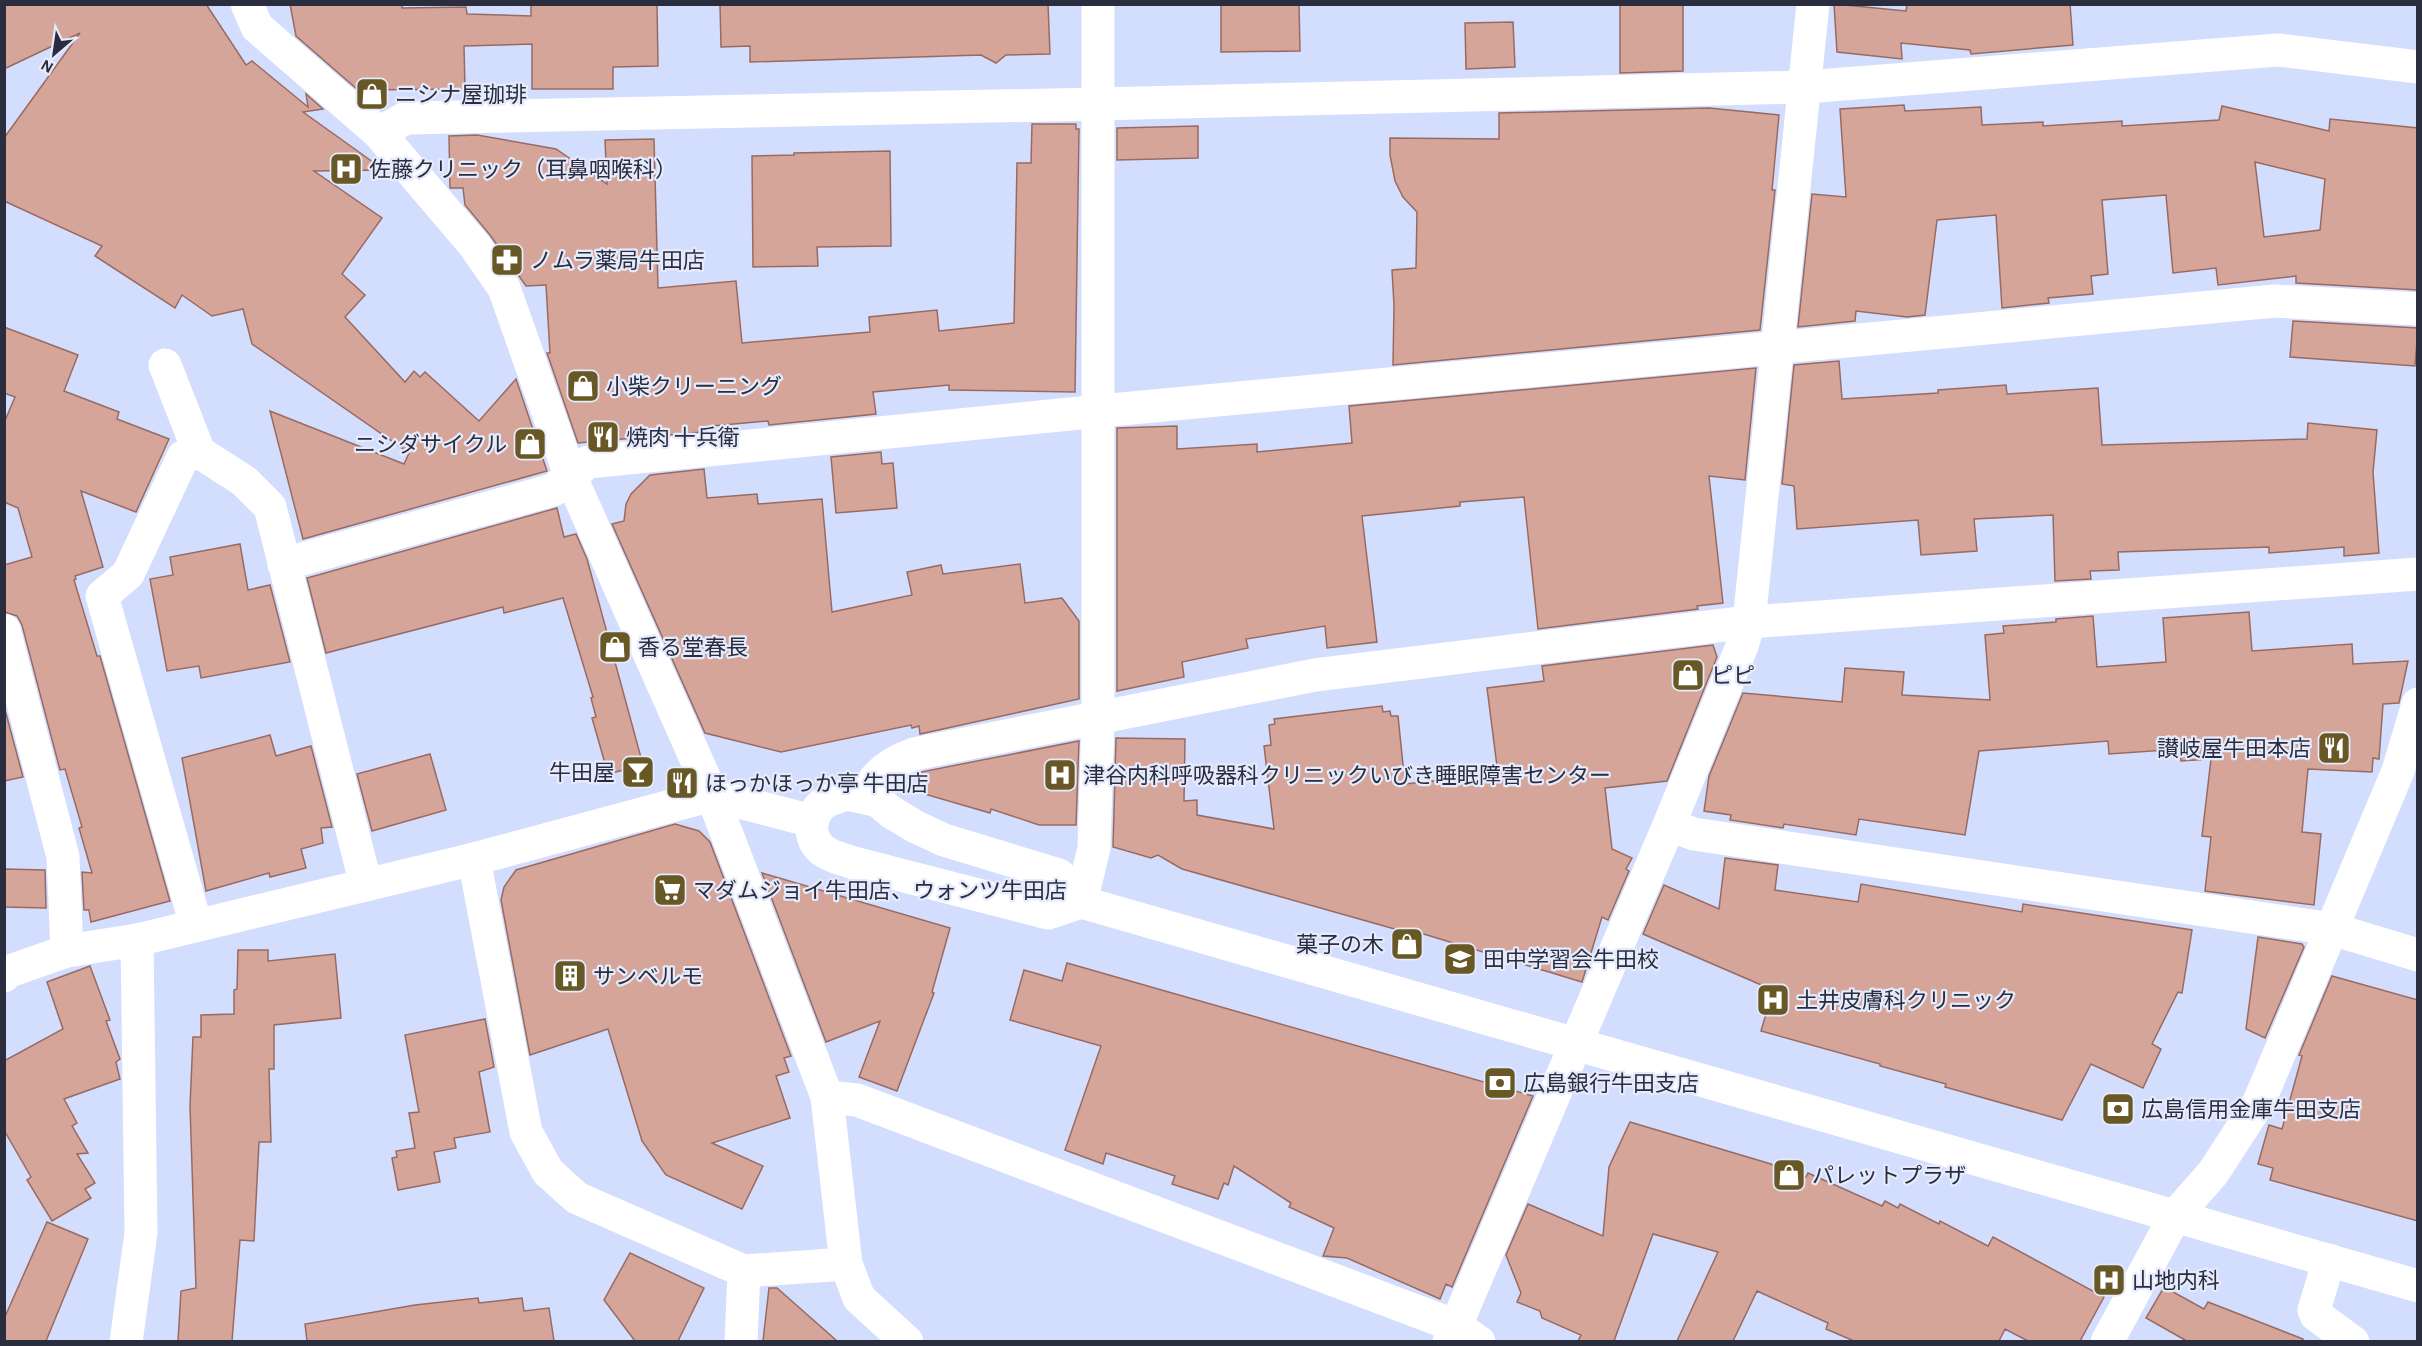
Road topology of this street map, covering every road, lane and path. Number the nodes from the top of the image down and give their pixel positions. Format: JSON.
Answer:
{"nodes":[{"id":1,"x":248,"y":4,"type":"edge"},
{"id":2,"x":1098,"y":4,"type":"edge"},
{"id":3,"x":1813,"y":4,"type":"edge"},
{"id":4,"x":2418,"y":67,"type":"edge"},
{"id":5,"x":1804,"y":87,"type":"junction"},
{"id":6,"x":1098,"y":104,"type":"junction"},
{"id":7,"x":380,"y":133,"type":"junction"},
{"id":8,"x":2418,"y":309,"type":"edge"},
{"id":9,"x":1777,"y":349,"type":"junction"},
{"id":10,"x":165,"y":365,"type":"dead end"},
{"id":11,"x":1100,"y":411,"type":"junction"},
{"id":12,"x":199,"y":452,"type":"junction"},
{"id":13,"x":570,"y":475,"type":"junction"},
{"id":14,"x":284,"y":564,"type":"junction"},
{"id":15,"x":2418,"y":574,"type":"edge"},
{"id":16,"x":1749,"y":622,"type":"junction"},
{"id":17,"x":4,"y":630,"type":"edge"},
{"id":18,"x":2418,"y":704,"type":"edge"},
{"id":19,"x":1098,"y":717,"type":"junction"},
{"id":20,"x":2408,"y":771,"type":"edge"},
{"id":21,"x":712,"y":795,"type":"junction"},
{"id":22,"x":866,"y":797,"type":"junction"},
{"id":23,"x":812,"y":821,"type":"junction"},
{"id":24,"x":1669,"y":825,"type":"junction"},
{"id":25,"x":474,"y":859,"type":"junction"},
{"id":26,"x":366,"y":885,"type":"junction"},
{"id":27,"x":1081,"y":902,"type":"junction"},
{"id":28,"x":196,"y":925,"type":"junction"},
{"id":29,"x":2332,"y":929,"type":"junction"},
{"id":30,"x":137,"y":940,"type":"junction"},
{"id":31,"x":67,"y":951,"type":"junction"},
{"id":32,"x":2418,"y":955,"type":"edge"},
{"id":33,"x":4,"y":976,"type":"edge"},
{"id":34,"x":1575,"y":1044,"type":"junction"},
{"id":35,"x":827,"y":1097,"type":"junction"},
{"id":36,"x":2175,"y":1216,"type":"junction"},
{"id":37,"x":2329,"y":1260,"type":"junction"},
{"id":38,"x":846,"y":1264,"type":"junction"},
{"id":39,"x":744,"y":1271,"type":"junction"},
{"id":40,"x":2418,"y":1286,"type":"edge"},
{"id":41,"x":1462,"y":1336,"type":"edge"},
{"id":42,"x":126,"y":1341,"type":"edge"},
{"id":43,"x":741,"y":1341,"type":"edge"},
{"id":44,"x":907,"y":1341,"type":"edge"},
{"id":45,"x":2108,"y":1341,"type":"edge"},
{"id":46,"x":2353,"y":1341,"type":"edge"}],
"edges":[{"from":1,"to":7,"type":"street"},
{"from":2,"to":6,"type":"street"},
{"from":3,"to":5,"type":"street"},
{"from":4,"to":5,"type":"street"},
{"from":5,"to":6,"type":"street"},
{"from":5,"to":9,"type":"street"},
{"from":6,"to":7,"type":"street"},
{"from":6,"to":11,"type":"street"},
{"from":7,"to":13,"type":"street"},
{"from":8,"to":9,"type":"street"},
{"from":9,"to":11,"type":"street"},
{"from":9,"to":16,"type":"street"},
{"from":10,"to":12,"type":"street"},
{"from":11,"to":13,"type":"street"},
{"from":11,"to":19,"type":"street"},
{"from":12,"to":14,"type":"street"},
{"from":12,"to":28,"type":"street"},
{"from":13,"to":14,"type":"street"},
{"from":13,"to":21,"type":"street"},
{"from":14,"to":26,"type":"street"},
{"from":15,"to":16,"type":"street"},
{"from":16,"to":19,"type":"street"},
{"from":16,"to":24,"type":"street"},
{"from":17,"to":31,"type":"street"},
{"from":18,"to":20,"type":"street"},
{"from":19,"to":22,"type":"street"},
{"from":19,"to":27,"type":"street"},
{"from":20,"to":29,"type":"street"},
{"from":21,"to":23,"type":"street"},
{"from":21,"to":25,"type":"street"},
{"from":21,"to":35,"type":"street"},
{"from":22,"to":23,"type":"street"},
{"from":22,"to":27,"type":"street"},
{"from":23,"to":27,"type":"street"},
{"from":24,"to":29,"type":"street"},
{"from":24,"to":34,"type":"street"},
{"from":25,"to":26,"type":"street"},
{"from":25,"to":39,"type":"street"},
{"from":26,"to":28,"type":"street"},
{"from":27,"to":34,"type":"street"},
{"from":28,"to":30,"type":"street"},
{"from":29,"to":32,"type":"street"},
{"from":29,"to":36,"type":"street"},
{"from":30,"to":31,"type":"street"},
{"from":30,"to":42,"type":"street"},
{"from":31,"to":33,"type":"street"},
{"from":34,"to":36,"type":"street"},
{"from":34,"to":41,"type":"street"},
{"from":35,"to":38,"type":"street"},
{"from":35,"to":41,"type":"street"},
{"from":36,"to":37,"type":"street"},
{"from":36,"to":45,"type":"street"},
{"from":37,"to":40,"type":"street"},
{"from":37,"to":46,"type":"street"},
{"from":38,"to":39,"type":"street"},
{"from":38,"to":44,"type":"street"},
{"from":39,"to":43,"type":"street"}]}
